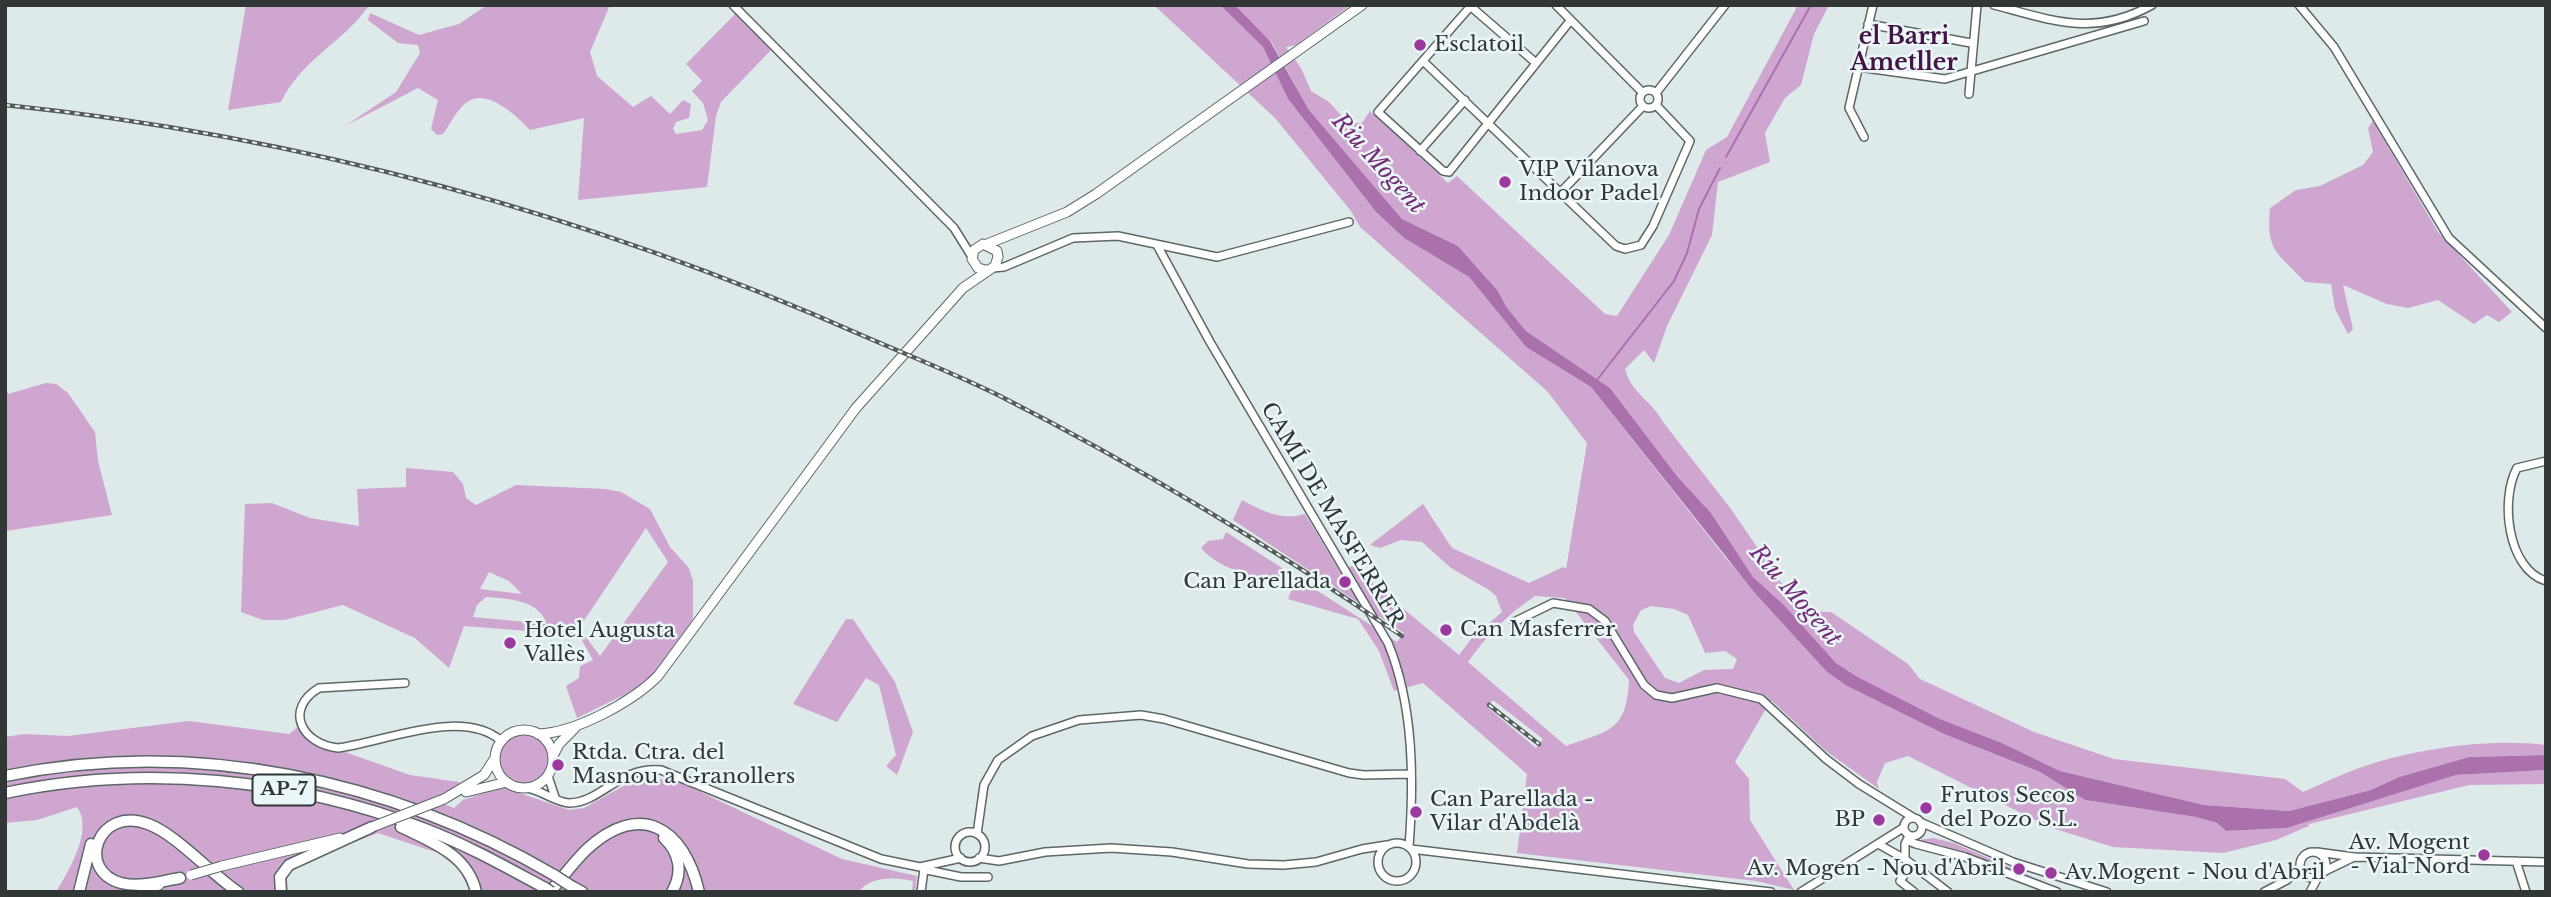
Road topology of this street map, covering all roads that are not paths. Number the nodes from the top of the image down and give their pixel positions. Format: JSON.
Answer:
{"nodes":[{"id":1,"x":733,"y":5,"type":"edge"},
{"id":2,"x":1362,"y":5,"type":"edge"},
{"id":3,"x":1556,"y":5,"type":"edge"},
{"id":4,"x":1725,"y":5,"type":"edge"},
{"id":5,"x":1873,"y":5,"type":"edge"},
{"id":6,"x":1977,"y":5,"type":"edge"},
{"id":7,"x":1994,"y":5,"type":"edge"},
{"id":8,"x":2152,"y":5,"type":"edge"},
{"id":9,"x":2299,"y":5,"type":"edge"},
{"id":10,"x":1470,"y":6,"type":"edge"},
{"id":11,"x":1570,"y":21,"type":"junction"},
{"id":12,"x":2144,"y":21,"type":"dead end"},
{"id":13,"x":1868,"y":24,"type":"junction"},
{"id":14,"x":1971,"y":43,"type":"junction"},
{"id":15,"x":1423,"y":61,"type":"junction"},
{"id":16,"x":1536,"y":63,"type":"junction"},
{"id":17,"x":1858,"y":67,"type":"junction"},
{"id":18,"x":1969,"y":72,"type":"junction"},
{"id":19,"x":1642,"y":92,"type":"junction"},
{"id":20,"x":1656,"y":93,"type":"junction"},
{"id":21,"x":1969,"y":93,"type":"dead end"},
{"id":22,"x":1465,"y":100,"type":"junction"},
{"id":23,"x":1656,"y":105,"type":"junction"},
{"id":24,"x":1643,"y":106,"type":"junction"},
{"id":25,"x":1490,"y":123,"type":"junction"},
{"id":26,"x":1864,"y":137,"type":"dead end"},
{"id":27,"x":1420,"y":151,"type":"junction"},
{"id":28,"x":1561,"y":192,"type":"junction"},
{"id":29,"x":1349,"y":222,"type":"dead end"},
{"id":30,"x":1009,"y":234,"type":"junction"},
{"id":31,"x":962,"y":237,"type":"junction"},
{"id":32,"x":985,"y":244,"type":"junction"},
{"id":33,"x":1157,"y":245,"type":"junction"},
{"id":34,"x":998,"y":256,"type":"junction"},
{"id":35,"x":972,"y":259,"type":"junction"},
{"id":36,"x":1012,"y":263,"type":"junction"},
{"id":37,"x":989,"y":269,"type":"junction"},
{"id":38,"x":963,"y":288,"type":"junction"},
{"id":39,"x":2546,"y":328,"type":"edge"},
{"id":40,"x":2546,"y":461,"type":"edge"},
{"id":41,"x":2546,"y":581,"type":"edge"},
{"id":42,"x":1514,"y":622,"type":"dead end"},
{"id":43,"x":405,"y":683,"type":"dead end"},
{"id":44,"x":579,"y":724,"type":"junction"},
{"id":45,"x":538,"y":734,"type":"junction"},
{"id":46,"x":501,"y":741,"type":"junction"},
{"id":47,"x":552,"y":756,"type":"junction"},
{"id":48,"x":495,"y":758,"type":"junction"},
{"id":49,"x":1409,"y":774,"type":"junction"},
{"id":50,"x":5,"y":776,"type":"edge"},
{"id":51,"x":548,"y":776,"type":"junction"},
{"id":52,"x":507,"y":782,"type":"junction"},
{"id":53,"x":527,"y":788,"type":"junction"},
{"id":54,"x":5,"y":793,"type":"edge"},
{"id":55,"x":555,"y":798,"type":"junction"},
{"id":56,"x":444,"y":799,"type":"junction"},
{"id":57,"x":1896,"y":806,"type":"junction"},
{"id":58,"x":358,"y":807,"type":"junction"},
{"id":59,"x":979,"y":815,"type":"junction"},
{"id":60,"x":1917,"y":820,"type":"junction"},
{"id":61,"x":1409,"y":824,"type":"junction"},
{"id":62,"x":372,"y":827,"type":"junction"},
{"id":63,"x":1933,"y":830,"type":"junction"},
{"id":64,"x":967,"y":832,"type":"junction"},
{"id":65,"x":1909,"y":832,"type":"junction"},
{"id":66,"x":977,"y":834,"type":"junction"},
{"id":67,"x":983,"y":841,"type":"junction"},
{"id":68,"x":1400,"y":843,"type":"junction"},
{"id":69,"x":1882,"y":843,"type":"junction"},
{"id":70,"x":955,"y":845,"type":"junction"},
{"id":71,"x":1387,"y":845,"type":"junction"},
{"id":72,"x":1410,"y":848,"type":"junction"},
{"id":73,"x":1432,"y":850,"type":"junction"},
{"id":74,"x":1350,"y":851,"type":"junction"},
{"id":75,"x":2317,"y":852,"type":"junction"},
{"id":76,"x":2354,"y":857,"type":"junction"},
{"id":77,"x":961,"y":858,"type":"junction"},
{"id":78,"x":979,"y":858,"type":"junction"},
{"id":79,"x":1006,"y":860,"type":"junction"},
{"id":80,"x":1416,"y":860,"type":"junction"},
{"id":81,"x":1378,"y":861,"type":"junction"},
{"id":82,"x":2516,"y":861,"type":"junction"},
{"id":83,"x":970,"y":862,"type":"junction"},
{"id":84,"x":1908,"y":862,"type":"junction"},
{"id":85,"x":2546,"y":862,"type":"edge"},
{"id":86,"x":925,"y":867,"type":"junction"},
{"id":87,"x":2300,"y":867,"type":"junction"},
{"id":88,"x":2325,"y":871,"type":"junction"},
{"id":89,"x":2046,"y":874,"type":"junction"},
{"id":90,"x":2305,"y":875,"type":"junction"},
{"id":91,"x":186,"y":876,"type":"junction"},
{"id":92,"x":988,"y":877,"type":"dead end"},
{"id":93,"x":2318,"y":877,"type":"junction"},
{"id":94,"x":972,"y":878,"type":"junction"},
{"id":95,"x":2287,"y":880,"type":"junction"},
{"id":96,"x":1399,"y":881,"type":"junction"},
{"id":97,"x":1816,"y":883,"type":"junction"},
{"id":98,"x":2042,"y":884,"type":"junction"},
{"id":99,"x":1709,"y":885,"type":"junction"},
{"id":100,"x":549,"y":891,"type":"edge"},
{"id":101,"x":79,"y":892,"type":"edge"},
{"id":102,"x":141,"y":892,"type":"edge"},
{"id":103,"x":238,"y":892,"type":"edge"},
{"id":104,"x":248,"y":892,"type":"edge"},
{"id":105,"x":281,"y":892,"type":"edge"},
{"id":106,"x":476,"y":892,"type":"edge"},
{"id":107,"x":558,"y":892,"type":"edge"},
{"id":108,"x":582,"y":892,"type":"edge"},
{"id":109,"x":672,"y":892,"type":"edge"},
{"id":110,"x":699,"y":892,"type":"edge"},
{"id":111,"x":921,"y":892,"type":"edge"},
{"id":112,"x":1401,"y":892,"type":"edge"},
{"id":113,"x":1737,"y":892,"type":"edge"},
{"id":114,"x":1771,"y":892,"type":"edge"},
{"id":115,"x":1801,"y":892,"type":"edge"},
{"id":116,"x":1808,"y":892,"type":"edge"},
{"id":117,"x":1914,"y":892,"type":"edge"},
{"id":118,"x":1948,"y":892,"type":"edge"},
{"id":119,"x":2057,"y":892,"type":"edge"},
{"id":120,"x":2107,"y":892,"type":"edge"},
{"id":121,"x":2264,"y":892,"type":"edge"},
{"id":122,"x":2309,"y":892,"type":"edge"},
{"id":123,"x":2526,"y":892,"type":"edge"}],
"edges":[{"from":1,"to":31,"type":"street"},
{"from":2,"to":30,"type":"main road"},
{"from":3,"to":11,"type":"street"},
{"from":4,"to":20,"type":"street"},
{"from":5,"to":13,"type":"street"},
{"from":6,"to":14,"type":"street"},
{"from":7,"to":8,"type":"street"},
{"from":9,"to":39,"type":"street"},
{"from":10,"to":15,"type":"street"},
{"from":10,"to":16,"type":"street"},
{"from":11,"to":16,"type":"street"},
{"from":11,"to":19,"type":"street"},
{"from":12,"to":18,"type":"street"},
{"from":13,"to":14,"type":"street"},
{"from":13,"to":17,"type":"street"},
{"from":14,"to":18,"type":"street"},
{"from":15,"to":22,"type":"street"},
{"from":15,"to":27,"type":"street"},
{"from":16,"to":25,"type":"street"},
{"from":17,"to":18,"type":"street"},
{"from":17,"to":26,"type":"street"},
{"from":18,"to":21,"type":"street"},
{"from":19,"to":20,"type":"street"},
{"from":19,"to":24,"type":"street"},
{"from":20,"to":23,"type":"street"},
{"from":22,"to":25,"type":"street"},
{"from":22,"to":27,"type":"street"},
{"from":23,"to":24,"type":"street"},
{"from":23,"to":28,"type":"street"},
{"from":24,"to":28,"type":"street"},
{"from":25,"to":27,"type":"street"},
{"from":25,"to":28,"type":"street"},
{"from":29,"to":33,"type":"street"},
{"from":30,"to":32,"type":"main road"},
{"from":30,"to":34,"type":"main road"},
{"from":31,"to":32,"type":"street"},
{"from":31,"to":35,"type":"street"},
{"from":32,"to":34,"type":"main road"},
{"from":32,"to":35,"type":"main road"},
{"from":33,"to":36,"type":"street"},
{"from":33,"to":49,"type":"street","name":"CAMÍ DE MASFERRER"},
{"from":34,"to":36,"type":"street"},
{"from":34,"to":37,"type":"main road"},
{"from":35,"to":37,"type":"main road"},
{"from":35,"to":38,"type":"main road"},
{"from":36,"to":37,"type":"street"},
{"from":37,"to":38,"type":"main road"},
{"from":38,"to":44,"type":"main road"},
{"from":40,"to":41,"type":"street"},
{"from":42,"to":57,"type":"street"},
{"from":43,"to":46,"type":"street"},
{"from":44,"to":45,"type":"main road"},
{"from":44,"to":47,"type":"main road"},
{"from":45,"to":46,"type":"main road"},
{"from":45,"to":47,"type":"main road"},
{"from":46,"to":48,"type":"main road"},
{"from":47,"to":51,"type":"main road"},
{"from":48,"to":52,"type":"main road"},
{"from":48,"to":56,"type":"main road"},
{"from":49,"to":59,"type":"street"},
{"from":49,"to":61,"type":"street","name":"CAMÍ DE MASFERRER"},
{"from":50,"to":108,"type":"highway","number":"AP-7","bridge":true},
{"from":51,"to":53,"type":"main road"},
{"from":51,"to":55,"type":"street"},
{"from":52,"to":53,"type":"main road"},
{"from":52,"to":56,"type":"main road"},
{"from":53,"to":55,"type":"street"},
{"from":54,"to":58,"type":"highway","number":"AP-7"},
{"from":55,"to":86,"type":"street"},
{"from":56,"to":62,"type":"main road","bridge":true},
{"from":57,"to":60,"type":"street"},
{"from":57,"to":65,"type":"street"},
{"from":58,"to":100,"type":"highway","number":"AP-7"},
{"from":58,"to":106,"type":"highway"},
{"from":59,"to":64,"type":"street"},
{"from":59,"to":66,"type":"street"},
{"from":60,"to":63,"type":"street"},
{"from":60,"to":65,"type":"street"},
{"from":60,"to":65,"type":"street"},
{"from":61,"to":68,"type":"street","name":"CAMÍ DE MASFERRER"},
{"from":61,"to":72,"type":"street","name":"CAMÍ DE MASFERRER"},
{"from":62,"to":91,"type":"main road","bridge":true},
{"from":62,"to":105,"type":"highway"},
{"from":63,"to":65,"type":"street"},
{"from":63,"to":89,"type":"street"},
{"from":64,"to":66,"type":"street"},
{"from":64,"to":70,"type":"street"},
{"from":65,"to":69,"type":"street"},
{"from":65,"to":84,"type":"street"},
{"from":65,"to":98,"type":"street"},
{"from":66,"to":67,"type":"street"},
{"from":67,"to":78,"type":"street"},
{"from":67,"to":79,"type":"street"},
{"from":68,"to":71,"type":"street"},
{"from":68,"to":72,"type":"street"},
{"from":69,"to":84,"type":"street"},
{"from":69,"to":97,"type":"street"},
{"from":70,"to":77,"type":"street"},
{"from":70,"to":86,"type":"street"},
{"from":71,"to":74,"type":"street"},
{"from":71,"to":81,"type":"street"},
{"from":72,"to":73,"type":"street"},
{"from":72,"to":80,"type":"street"},
{"from":73,"to":80,"type":"street"},
{"from":73,"to":99,"type":"street"},
{"from":74,"to":79,"type":"street"},
{"from":74,"to":81,"type":"street"},
{"from":75,"to":76,"type":"street"},
{"from":75,"to":87,"type":"street"},
{"from":75,"to":88,"type":"street"},
{"from":76,"to":82,"type":"street"},
{"from":76,"to":88,"type":"street"},
{"from":77,"to":83,"type":"street"},
{"from":77,"to":86,"type":"street"},
{"from":78,"to":79,"type":"street"},
{"from":78,"to":83,"type":"street"},
{"from":80,"to":96,"type":"street"},
{"from":81,"to":96,"type":"street"},
{"from":82,"to":85,"type":"street"},
{"from":82,"to":123,"type":"street"},
{"from":83,"to":94,"type":"street"},
{"from":84,"to":117,"type":"street"},
{"from":84,"to":118,"type":"street"},
{"from":86,"to":94,"type":"street"},
{"from":86,"to":111,"type":"street"},
{"from":87,"to":90,"type":"street"},
{"from":87,"to":95,"type":"street"},
{"from":88,"to":93,"type":"street"},
{"from":89,"to":98,"type":"street"},
{"from":89,"to":120,"type":"street"},
{"from":90,"to":93,"type":"street"},
{"from":90,"to":95,"type":"street"},
{"from":90,"to":122,"type":"street"},
{"from":91,"to":102,"type":"main road"},
{"from":91,"to":103,"type":"highway"},
{"from":92,"to":94,"type":"street"},
{"from":93,"to":122,"type":"street"},
{"from":95,"to":121,"type":"street"},
{"from":96,"to":112,"type":"street"},
{"from":97,"to":115,"type":"street"},
{"from":97,"to":116,"type":"street"},
{"from":98,"to":119,"type":"street"},
{"from":99,"to":113,"type":"street"},
{"from":99,"to":114,"type":"street"},
{"from":100,"to":110,"type":"highway"},
{"from":101,"to":104,"type":"highway"},
{"from":107,"to":109,"type":"highway"}]}
